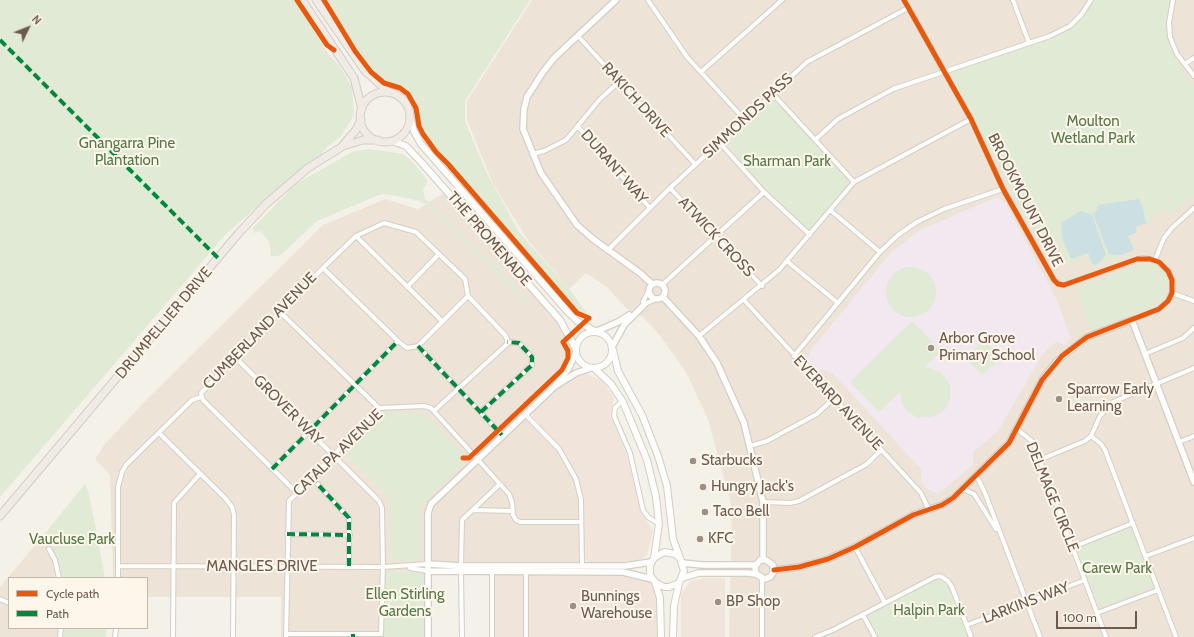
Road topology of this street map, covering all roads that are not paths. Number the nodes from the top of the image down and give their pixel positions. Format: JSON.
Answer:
{"nodes":[{"id":1,"x":302,"y":0,"type":"edge"},
{"id":2,"x":316,"y":0,"type":"edge"},
{"id":3,"x":616,"y":0,"type":"edge"},
{"id":4,"x":648,"y":0,"type":"edge"},
{"id":5,"x":782,"y":0,"type":"edge"},
{"id":6,"x":904,"y":0,"type":"edge"},
{"id":7,"x":1013,"y":0,"type":"edge"},
{"id":8,"x":1091,"y":0,"type":"edge"},
{"id":9,"x":1173,"y":0,"type":"edge"},
{"id":10,"x":908,"y":8,"type":"junction"},
{"id":11,"x":578,"y":36,"type":"junction"},
{"id":12,"x":1029,"y":43,"type":"junction"},
{"id":13,"x":1194,"y":58,"type":"edge"},
{"id":14,"x":1185,"y":64,"type":"junction"},
{"id":15,"x":944,"y":71,"type":"junction"},
{"id":16,"x":701,"y":72,"type":"junction"},
{"id":17,"x":1194,"y":76,"type":"edge"},
{"id":18,"x":620,"y":81,"type":"junction"},
{"id":19,"x":390,"y":92,"type":"junction"},
{"id":20,"x":772,"y":94,"type":"junction"},
{"id":21,"x":362,"y":109,"type":"junction"},
{"id":22,"x":410,"y":117,"type":"junction"},
{"id":23,"x":744,"y":119,"type":"junction"},
{"id":24,"x":971,"y":119,"type":"junction"},
{"id":25,"x":361,"y":120,"type":"junction"},
{"id":26,"x":578,"y":127,"type":"junction"},
{"id":27,"x":378,"y":140,"type":"junction"},
{"id":28,"x":815,"y":140,"type":"junction"},
{"id":29,"x":392,"y":141,"type":"junction"},
{"id":30,"x":719,"y":142,"type":"junction"},
{"id":31,"x":343,"y":146,"type":"junction"},
{"id":32,"x":532,"y":154,"type":"junction"},
{"id":33,"x":695,"y":164,"type":"junction"},
{"id":34,"x":854,"y":182,"type":"junction"},
{"id":35,"x":670,"y":188,"type":"junction"},
{"id":36,"x":1003,"y":189,"type":"junction"},
{"id":37,"x":764,"y":192,"type":"junction"},
{"id":38,"x":650,"y":208,"type":"junction"},
{"id":39,"x":1194,"y":208,"type":"edge"},
{"id":40,"x":830,"y":210,"type":"junction"},
{"id":41,"x":810,"y":235,"type":"junction"},
{"id":42,"x":356,"y":236,"type":"junction"},
{"id":43,"x":716,"y":237,"type":"junction"},
{"id":44,"x":608,"y":250,"type":"junction"},
{"id":45,"x":880,"y":252,"type":"junction"},
{"id":46,"x":439,"y":254,"type":"junction"},
{"id":47,"x":1155,"y":260,"type":"junction"},
{"id":48,"x":788,"y":262,"type":"junction"},
{"id":49,"x":323,"y":268,"type":"junction"},
{"id":50,"x":652,"y":284,"type":"junction"},
{"id":51,"x":663,"y":284,"type":"junction"},
{"id":52,"x":762,"y":286,"type":"junction"},
{"id":53,"x":407,"y":287,"type":"junction"},
{"id":54,"x":649,"y":290,"type":"junction"},
{"id":55,"x":1172,"y":293,"type":"junction"},
{"id":56,"x":468,"y":296,"type":"junction"},
{"id":57,"x":663,"y":296,"type":"junction"},
{"id":58,"x":656,"y":299,"type":"junction"},
{"id":59,"x":744,"y":300,"type":"junction"},
{"id":60,"x":1194,"y":301,"type":"edge"},
{"id":61,"x":644,"y":303,"type":"junction"},
{"id":62,"x":838,"y":303,"type":"junction"},
{"id":63,"x":280,"y":312,"type":"junction"},
{"id":64,"x":1132,"y":320,"type":"junction"},
{"id":65,"x":442,"y":322,"type":"junction"},
{"id":66,"x":1194,"y":328,"type":"edge"},
{"id":67,"x":596,"y":331,"type":"junction"},
{"id":68,"x":699,"y":336,"type":"junction"},
{"id":69,"x":398,"y":341,"type":"junction"},
{"id":70,"x":507,"y":342,"type":"junction"},
{"id":71,"x":418,"y":346,"type":"junction"},
{"id":72,"x":613,"y":349,"type":"junction"},
{"id":73,"x":576,"y":350,"type":"junction"},
{"id":74,"x":1145,"y":354,"type":"junction"},
{"id":75,"x":794,"y":356,"type":"junction"},
{"id":76,"x":236,"y":357,"type":"junction"},
{"id":77,"x":592,"y":368,"type":"junction"},
{"id":78,"x":1194,"y":368,"type":"edge"},
{"id":79,"x":1155,"y":384,"type":"junction"},
{"id":80,"x":355,"y":385,"type":"junction"},
{"id":81,"x":555,"y":386,"type":"junction"},
{"id":82,"x":458,"y":388,"type":"junction"},
{"id":83,"x":202,"y":398,"type":"junction"},
{"id":84,"x":833,"y":399,"type":"junction"},
{"id":85,"x":622,"y":401,"type":"junction"},
{"id":86,"x":380,"y":408,"type":"junction"},
{"id":87,"x":434,"y":411,"type":"junction"},
{"id":88,"x":481,"y":412,"type":"junction"},
{"id":89,"x":525,"y":414,"type":"junction"},
{"id":90,"x":1017,"y":428,"type":"junction"},
{"id":91,"x":310,"y":431,"type":"junction"},
{"id":92,"x":159,"y":433,"type":"junction"},
{"id":93,"x":502,"y":435,"type":"junction"},
{"id":94,"x":1091,"y":436,"type":"junction"},
{"id":95,"x":1194,"y":436,"type":"edge"},
{"id":96,"x":1179,"y":442,"type":"junction"},
{"id":97,"x":750,"y":446,"type":"junction"},
{"id":98,"x":881,"y":450,"type":"junction"},
{"id":99,"x":334,"y":455,"type":"junction"},
{"id":100,"x":477,"y":459,"type":"junction"},
{"id":101,"x":1039,"y":460,"type":"junction"},
{"id":102,"x":272,"y":469,"type":"junction"},
{"id":103,"x":200,"y":474,"type":"junction"},
{"id":104,"x":976,"y":475,"type":"junction"},
{"id":105,"x":311,"y":477,"type":"junction"},
{"id":106,"x":1194,"y":482,"type":"edge"},
{"id":107,"x":500,"y":484,"type":"junction"},
{"id":108,"x":963,"y":489,"type":"junction"},
{"id":109,"x":296,"y":492,"type":"junction"},
{"id":110,"x":763,"y":502,"type":"junction"},
{"id":111,"x":928,"y":508,"type":"junction"},
{"id":112,"x":473,"y":510,"type":"junction"},
{"id":113,"x":512,"y":511,"type":"junction"},
{"id":114,"x":0,"y":516,"type":"edge"},
{"id":115,"x":581,"y":522,"type":"junction"},
{"id":116,"x":1133,"y":523,"type":"junction"},
{"id":117,"x":659,"y":524,"type":"junction"},
{"id":118,"x":288,"y":534,"type":"junction"},
{"id":119,"x":350,"y":535,"type":"junction"},
{"id":120,"x":1001,"y":536,"type":"junction"},
{"id":121,"x":1194,"y":538,"type":"edge"},
{"id":122,"x":855,"y":547,"type":"junction"},
{"id":123,"x":1073,"y":547,"type":"junction"},
{"id":124,"x":48,"y":549,"type":"dead end"},
{"id":125,"x":1146,"y":556,"type":"junction"},
{"id":126,"x":653,"y":560,"type":"junction"},
{"id":127,"x":681,"y":560,"type":"junction"},
{"id":128,"x":763,"y":560,"type":"junction"},
{"id":129,"x":428,"y":564,"type":"junction"},
{"id":130,"x":755,"y":565,"type":"junction"},
{"id":131,"x":118,"y":566,"type":"junction"},
{"id":132,"x":174,"y":566,"type":"junction"},
{"id":133,"x":233,"y":566,"type":"junction"},
{"id":134,"x":582,"y":566,"type":"junction"},
{"id":135,"x":618,"y":566,"type":"junction"},
{"id":136,"x":287,"y":567,"type":"junction"},
{"id":137,"x":349,"y":567,"type":"junction"},
{"id":138,"x":383,"y":567,"type":"junction"},
{"id":139,"x":406,"y":567,"type":"junction"},
{"id":140,"x":461,"y":569,"type":"junction"},
{"id":141,"x":526,"y":569,"type":"junction"},
{"id":142,"x":774,"y":570,"type":"junction"},
{"id":143,"x":428,"y":571,"type":"junction"},
{"id":144,"x":492,"y":572,"type":"junction"},
{"id":145,"x":611,"y":572,"type":"junction"},
{"id":146,"x":756,"y":574,"type":"junction"},
{"id":147,"x":59,"y":577,"type":"edge"},
{"id":148,"x":118,"y":577,"type":"edge"},
{"id":149,"x":762,"y":579,"type":"junction"},
{"id":150,"x":1085,"y":580,"type":"junction"},
{"id":151,"x":654,"y":581,"type":"junction"},
{"id":152,"x":680,"y":581,"type":"junction"},
{"id":153,"x":1158,"y":590,"type":"junction"},
{"id":154,"x":1027,"y":602,"type":"junction"},
{"id":155,"x":885,"y":603,"type":"junction"},
{"id":156,"x":1097,"y":613,"type":"junction"},
{"id":157,"x":863,"y":615,"type":"junction"},
{"id":158,"x":967,"y":625,"type":"junction"},
{"id":159,"x":353,"y":635,"type":"edge"},
{"id":160,"x":382,"y":635,"type":"edge"},
{"id":161,"x":286,"y":636,"type":"edge"},
{"id":162,"x":173,"y":637,"type":"edge"},
{"id":163,"x":233,"y":637,"type":"edge"},
{"id":164,"x":428,"y":637,"type":"edge"},
{"id":165,"x":462,"y":637,"type":"edge"},
{"id":166,"x":492,"y":637,"type":"edge"},
{"id":167,"x":526,"y":637,"type":"edge"},
{"id":168,"x":661,"y":637,"type":"edge"},
{"id":169,"x":673,"y":637,"type":"edge"},
{"id":170,"x":762,"y":637,"type":"edge"},
{"id":171,"x":815,"y":637,"type":"edge"},
{"id":172,"x":875,"y":637,"type":"edge"},
{"id":173,"x":971,"y":637,"type":"edge"},
{"id":174,"x":1040,"y":637,"type":"edge"},
{"id":175,"x":1106,"y":637,"type":"edge"},
{"id":176,"x":1176,"y":637,"type":"edge"}],
"edges":[{"from":1,"to":21,"type":"main road"},
{"from":2,"to":19,"type":"main road"},
{"from":3,"to":11,"type":"street"},
{"from":4,"to":16,"type":"street"},
{"from":5,"to":16,"type":"street"},
{"from":6,"to":10,"type":"street","name":"BROOKMOUNT DRIVE"},
{"from":7,"to":12,"type":"street"},
{"from":8,"to":12,"type":"street"},
{"from":9,"to":14,"type":"street"},
{"from":10,"to":15,"type":"street","name":"BROOKMOUNT DRIVE"},
{"from":10,"to":20,"type":"street","name":"SIMMONDS PASS"},
{"from":11,"to":18,"type":"street","name":"RAKICH DRIVE"},
{"from":11,"to":32,"type":"street"},
{"from":12,"to":15,"type":"street"},
{"from":13,"to":14,"type":"street"},
{"from":14,"to":17,"type":"street"},
{"from":15,"to":24,"type":"street","name":"BROOKMOUNT DRIVE"},
{"from":15,"to":28,"type":"street"},
{"from":16,"to":23,"type":"street"},
{"from":18,"to":26,"type":"street"},
{"from":18,"to":33,"type":"street","name":"RAKICH DRIVE"},
{"from":19,"to":21,"type":"main road"},
{"from":19,"to":22,"type":"main road"},
{"from":20,"to":23,"type":"street","name":"SIMMONDS PASS"},
{"from":20,"to":28,"type":"street"},
{"from":21,"to":25,"type":"main road"},
{"from":22,"to":29,"type":"main road"},
{"from":22,"to":67,"type":"main road","name":"THE PROMENADE"},
{"from":23,"to":30,"type":"street","name":"SIMMONDS PASS"},
{"from":24,"to":34,"type":"street"},
{"from":24,"to":36,"type":"street","name":"BROOKMOUNT DRIVE"},
{"from":25,"to":27,"type":"main road"},
{"from":25,"to":31,"type":"main road","name":"DRUMPELLIER DRIVE"},
{"from":26,"to":32,"type":"street"},
{"from":26,"to":38,"type":"street","name":"DURANT WAY"},
{"from":27,"to":29,"type":"main road"},
{"from":27,"to":31,"type":"main road","name":"DRUMPELLIER DRIVE"},
{"from":28,"to":34,"type":"street"},
{"from":29,"to":73,"type":"main road","name":"THE PROMENADE"},
{"from":30,"to":33,"type":"street","name":"SIMMONDS PASS"},
{"from":30,"to":37,"type":"street"},
{"from":31,"to":114,"type":"main road","name":"DRUMPELLIER DRIVE"},
{"from":32,"to":44,"type":"street"},
{"from":33,"to":35,"type":"street","name":"SIMMONDS PASS"},
{"from":34,"to":40,"type":"street"},
{"from":35,"to":38,"type":"street","name":"SIMMONDS PASS"},
{"from":35,"to":43,"type":"street","name":"ATWICK CROSS"},
{"from":36,"to":45,"type":"street"},
{"from":36,"to":47,"type":"street","name":"BROOKMOUNT DRIVE"},
{"from":37,"to":41,"type":"street"},
{"from":37,"to":43,"type":"street"},
{"from":38,"to":44,"type":"street","name":"SIMMONDS PASS"},
{"from":39,"to":47,"type":"street"},
{"from":40,"to":41,"type":"street"},
{"from":40,"to":45,"type":"street"},
{"from":41,"to":48,"type":"street"},
{"from":42,"to":46,"type":"street","name":"CUMBERLAND AVENUE"},
{"from":42,"to":49,"type":"street","name":"CUMBERLAND AVENUE"},
{"from":42,"to":53,"type":"street"},
{"from":43,"to":51,"type":"street"},
{"from":43,"to":52,"type":"street","name":"ATWICK CROSS"},
{"from":44,"to":50,"type":"street"},
{"from":45,"to":62,"type":"street"},
{"from":46,"to":53,"type":"street"},
{"from":46,"to":56,"type":"street","name":"CUMBERLAND AVENUE"},
{"from":47,"to":55,"type":"street"},
{"from":48,"to":52,"type":"street"},
{"from":48,"to":62,"type":"street"},
{"from":49,"to":63,"type":"street","name":"CUMBERLAND AVENUE"},
{"from":49,"to":69,"type":"street","name":"CUMBERLAND AVENUE"},
{"from":50,"to":51,"type":"street"},
{"from":50,"to":54,"type":"street"},
{"from":51,"to":57,"type":"street"},
{"from":52,"to":59,"type":"street"},
{"from":53,"to":65,"type":"street"},
{"from":54,"to":58,"type":"street"},
{"from":54,"to":61,"type":"street"},
{"from":55,"to":60,"type":"street"},
{"from":55,"to":64,"type":"street"},
{"from":56,"to":65,"type":"street"},
{"from":56,"to":70,"type":"street","name":"CUMBERLAND AVENUE"},
{"from":57,"to":58,"type":"street"},
{"from":57,"to":68,"type":"street"},
{"from":58,"to":61,"type":"street"},
{"from":59,"to":68,"type":"street"},
{"from":59,"to":75,"type":"street","name":"EVERARD AVENUE"},
{"from":61,"to":67,"type":"street"},
{"from":61,"to":72,"type":"street"},
{"from":62,"to":75,"type":"street"},
{"from":63,"to":76,"type":"street","name":"CUMBERLAND AVENUE"},
{"from":63,"to":80,"type":"street"},
{"from":64,"to":74,"type":"street"},
{"from":64,"to":90,"type":"street"},
{"from":65,"to":71,"type":"street"},
{"from":66,"to":74,"type":"street"},
{"from":67,"to":72,"type":"main road"},
{"from":67,"to":73,"type":"main road"},
{"from":68,"to":97,"type":"street"},
{"from":69,"to":71,"type":"street","name":"CUMBERLAND AVENUE"},
{"from":69,"to":80,"type":"street"},
{"from":70,"to":82,"type":"street"},
{"from":70,"to":88,"type":"street"},
{"from":71,"to":82,"type":"street"},
{"from":72,"to":77,"type":"main road"},
{"from":72,"to":127,"type":"main road"},
{"from":73,"to":77,"type":"main road"},
{"from":73,"to":81,"type":"street"},
{"from":74,"to":79,"type":"street"},
{"from":75,"to":84,"type":"street","name":"EVERARD AVENUE"},
{"from":76,"to":83,"type":"street","name":"CUMBERLAND AVENUE"},
{"from":76,"to":91,"type":"street","name":"GROVER WAY"},
{"from":77,"to":81,"type":"street"},
{"from":77,"to":85,"type":"main road"},
{"from":78,"to":79,"type":"street"},
{"from":79,"to":94,"type":"street"},
{"from":79,"to":96,"type":"street"},
{"from":80,"to":86,"type":"street"},
{"from":80,"to":91,"type":"street"},
{"from":81,"to":89,"type":"street"},
{"from":82,"to":87,"type":"street"},
{"from":82,"to":88,"type":"street"},
{"from":83,"to":92,"type":"street","name":"CUMBERLAND AVENUE"},
{"from":83,"to":102,"type":"street"},
{"from":84,"to":97,"type":"street"},
{"from":84,"to":98,"type":"street","name":"EVERARD AVENUE"},
{"from":85,"to":117,"type":"main road"},
{"from":85,"to":117,"type":"street"},
{"from":86,"to":87,"type":"street","name":"CATALPA AVENUE"},
{"from":86,"to":99,"type":"street","name":"CATALPA AVENUE"},
{"from":87,"to":100,"type":"street"},
{"from":88,"to":93,"type":"street"},
{"from":89,"to":93,"type":"street"},
{"from":89,"to":115,"type":"street"},
{"from":90,"to":101,"type":"street","name":"DELMAGE CIRCLE"},
{"from":90,"to":104,"type":"street"},
{"from":91,"to":99,"type":"street","name":"GROVER WAY"},
{"from":91,"to":102,"type":"street"},
{"from":92,"to":103,"type":"street"},
{"from":92,"to":131,"type":"street","name":"CUMBERLAND AVENUE"},
{"from":93,"to":100,"type":"street"},
{"from":94,"to":101,"type":"street"},
{"from":94,"to":116,"type":"street"},
{"from":95,"to":96,"type":"street"},
{"from":96,"to":106,"type":"street"},
{"from":97,"to":110,"type":"street"},
{"from":98,"to":110,"type":"street"},
{"from":98,"to":111,"type":"street","name":"EVERARD AVENUE"},
{"from":99,"to":105,"type":"street","name":"CATALPA AVENUE"},
{"from":99,"to":138,"type":"street","name":"GROVER WAY"},
{"from":100,"to":107,"type":"street"},
{"from":100,"to":129,"type":"street"},
{"from":101,"to":123,"type":"street","name":"DELMAGE CIRCLE"},
{"from":102,"to":109,"type":"street"},
{"from":103,"to":132,"type":"street"},
{"from":103,"to":133,"type":"street"},
{"from":104,"to":108,"type":"street"},
{"from":104,"to":120,"type":"street"},
{"from":105,"to":109,"type":"street","name":"CATALPA AVENUE"},
{"from":105,"to":119,"type":"street"},
{"from":107,"to":112,"type":"street"},
{"from":107,"to":113,"type":"street"},
{"from":108,"to":111,"type":"street"},
{"from":108,"to":120,"type":"street"},
{"from":109,"to":118,"type":"street","name":"CATALPA AVENUE"},
{"from":110,"to":128,"type":"street"},
{"from":111,"to":122,"type":"street"},
{"from":112,"to":113,"type":"street"},
{"from":112,"to":140,"type":"street"},
{"from":113,"to":115,"type":"street"},
{"from":115,"to":134,"type":"street"},
{"from":116,"to":123,"type":"street"},
{"from":116,"to":125,"type":"street"},
{"from":117,"to":126,"type":"main road"},
{"from":118,"to":119,"type":"street"},
{"from":118,"to":136,"type":"street","name":"CATALPA AVENUE"},
{"from":119,"to":137,"type":"street"},
{"from":120,"to":154,"type":"street"},
{"from":121,"to":125,"type":"street"},
{"from":122,"to":142,"type":"street"},
{"from":122,"to":155,"type":"street"},
{"from":123,"to":150,"type":"street","name":"DELMAGE CIRCLE"},
{"from":124,"to":147,"type":"street"},
{"from":125,"to":153,"type":"street"},
{"from":126,"to":127,"type":"main road"},
{"from":126,"to":135,"type":"street","name":"MANGLES DRIVE"},
{"from":126,"to":151,"type":"main road"},
{"from":127,"to":130,"type":"street"},
{"from":127,"to":152,"type":"main road"},
{"from":128,"to":130,"type":"street"},
{"from":128,"to":142,"type":"street"},
{"from":129,"to":139,"type":"street","name":"MANGLES DRIVE"},
{"from":129,"to":140,"type":"street","name":"MANGLES DRIVE"},
{"from":129,"to":143,"type":"street"},
{"from":130,"to":146,"type":"street"},
{"from":131,"to":132,"type":"street","name":"MANGLES DRIVE"},
{"from":131,"to":148,"type":"street","name":"CUMBERLAND AVENUE"},
{"from":132,"to":133,"type":"street","name":"MANGLES DRIVE"},
{"from":132,"to":162,"type":"street"},
{"from":133,"to":136,"type":"street","name":"MANGLES DRIVE"},
{"from":133,"to":163,"type":"street"},
{"from":134,"to":135,"type":"street","name":"MANGLES DRIVE"},
{"from":134,"to":141,"type":"street","name":"MANGLES DRIVE"},
{"from":135,"to":145,"type":"street"},
{"from":136,"to":137,"type":"street","name":"MANGLES DRIVE"},
{"from":136,"to":161,"type":"street","name":"CATALPA AVENUE"},
{"from":137,"to":138,"type":"street","name":"MANGLES DRIVE"},
{"from":138,"to":139,"type":"street","name":"MANGLES DRIVE"},
{"from":138,"to":160,"type":"street","name":"GROVER WAY"},
{"from":139,"to":143,"type":"street","name":"MANGLES DRIVE"},
{"from":140,"to":141,"type":"street","name":"MANGLES DRIVE"},
{"from":140,"to":143,"type":"street","name":"MANGLES DRIVE"},
{"from":140,"to":144,"type":"street","name":"MANGLES DRIVE"},
{"from":140,"to":165,"type":"street"},
{"from":141,"to":144,"type":"street","name":"MANGLES DRIVE"},
{"from":141,"to":145,"type":"street","name":"MANGLES DRIVE"},
{"from":141,"to":167,"type":"street"},
{"from":142,"to":149,"type":"street"},
{"from":143,"to":164,"type":"street"},
{"from":144,"to":166,"type":"street"},
{"from":145,"to":151,"type":"street","name":"MANGLES DRIVE"},
{"from":146,"to":149,"type":"street"},
{"from":146,"to":152,"type":"street"},
{"from":149,"to":170,"type":"street"},
{"from":150,"to":154,"type":"street","name":"LARKINS WAY"},
{"from":150,"to":156,"type":"street","name":"DELMAGE CIRCLE"},
{"from":151,"to":152,"type":"main road"},
{"from":151,"to":168,"type":"main road"},
{"from":152,"to":169,"type":"main road"},
{"from":153,"to":156,"type":"street"},
{"from":153,"to":176,"type":"street"},
{"from":154,"to":158,"type":"street","name":"LARKINS WAY"},
{"from":154,"to":174,"type":"street"},
{"from":155,"to":157,"type":"street"},
{"from":155,"to":158,"type":"street"},
{"from":156,"to":175,"type":"street","name":"DELMAGE CIRCLE"},
{"from":157,"to":171,"type":"street"},
{"from":157,"to":172,"type":"street"},
{"from":158,"to":173,"type":"street"},
{"from":159,"to":160,"type":"street"},
{"from":159,"to":161,"type":"street"}]}
